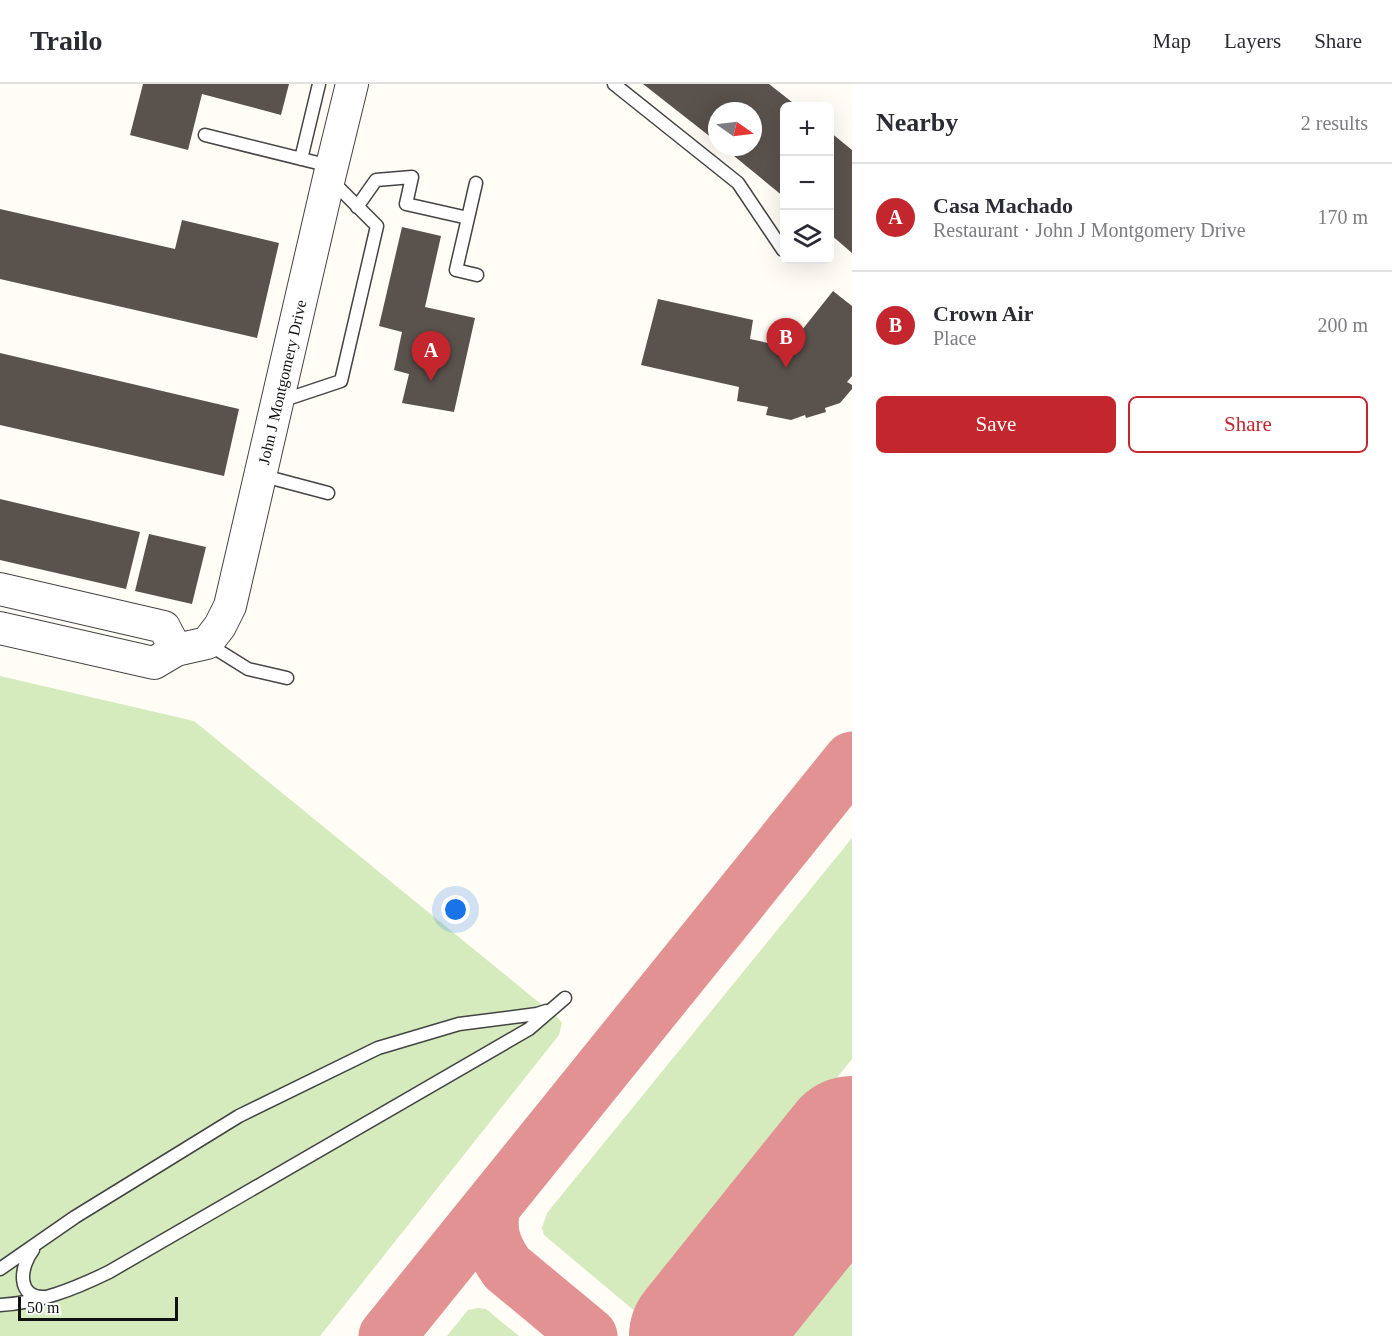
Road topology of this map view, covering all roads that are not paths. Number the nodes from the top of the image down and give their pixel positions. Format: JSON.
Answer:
{"nodes":[{"id":1,"x":319,"y":84,"type":"edge"},
{"id":2,"x":352,"y":84,"type":"edge"},
{"id":3,"x":614,"y":84,"type":"edge"},
{"id":4,"x":205,"y":135,"type":"dead end"},
{"id":5,"x":301,"y":159,"type":"junction"},
{"id":6,"x":330,"y":172,"type":"junction"},
{"id":7,"x":476,"y":183,"type":"dead end"},
{"id":8,"x":357,"y":207,"type":"junction"},
{"id":9,"x":468,"y":218,"type":"junction"},
{"id":10,"x":780,"y":246,"type":"edge"},
{"id":11,"x":477,"y":275,"type":"dead end"},
{"id":12,"x":277,"y":402,"type":"junction"},
{"id":13,"x":260,"y":475,"type":"junction"},
{"id":14,"x":328,"y":493,"type":"dead end"},
{"id":15,"x":0,"y":589,"type":"edge"},
{"id":16,"x":0,"y":628,"type":"edge"},
{"id":17,"x":207,"y":643,"type":"junction"},
{"id":18,"x":176,"y":650,"type":"junction"},
{"id":19,"x":287,"y":678,"type":"dead end"},
{"id":20,"x":495,"y":1020,"type":"junction"},
{"id":21,"x":502,"y":1044,"type":"junction"},
{"id":22,"x":37,"y":1245,"type":"junction"},
{"id":23,"x":0,"y":1269,"type":"edge"},
{"id":24,"x":51,"y":1296,"type":"junction"},
{"id":25,"x":0,"y":1305,"type":"edge"}],
"edges":[{"from":1,"to":5,"type":"lane"},
{"from":2,"to":6,"type":"street","name":"John J Montgomery Drive"},
{"from":3,"to":10,"type":"lane"},
{"from":4,"to":5,"type":"lane"},
{"from":5,"to":6,"type":"lane"},
{"from":6,"to":8,"type":"lane"},
{"from":6,"to":12,"type":"street","name":"John J Montgomery Drive"},
{"from":7,"to":9,"type":"lane"},
{"from":8,"to":9,"type":"lane"},
{"from":8,"to":12,"type":"lane"},
{"from":9,"to":11,"type":"lane"},
{"from":12,"to":13,"type":"street","name":"John J Montgomery Drive"},
{"from":13,"to":14,"type":"lane"},
{"from":13,"to":17,"type":"street","name":"John J Montgomery Drive"},
{"from":15,"to":18,"type":"street"},
{"from":16,"to":18,"type":"street"},
{"from":17,"to":18,"type":"street"},
{"from":17,"to":19,"type":"lane"},
{"from":20,"to":21,"type":"lane"},
{"from":20,"to":21,"type":"lane"},
{"from":20,"to":22,"type":"lane"},
{"from":21,"to":24,"type":"lane"},
{"from":22,"to":23,"type":"lane"},
{"from":22,"to":24,"type":"lane"},
{"from":24,"to":25,"type":"lane"}]}
